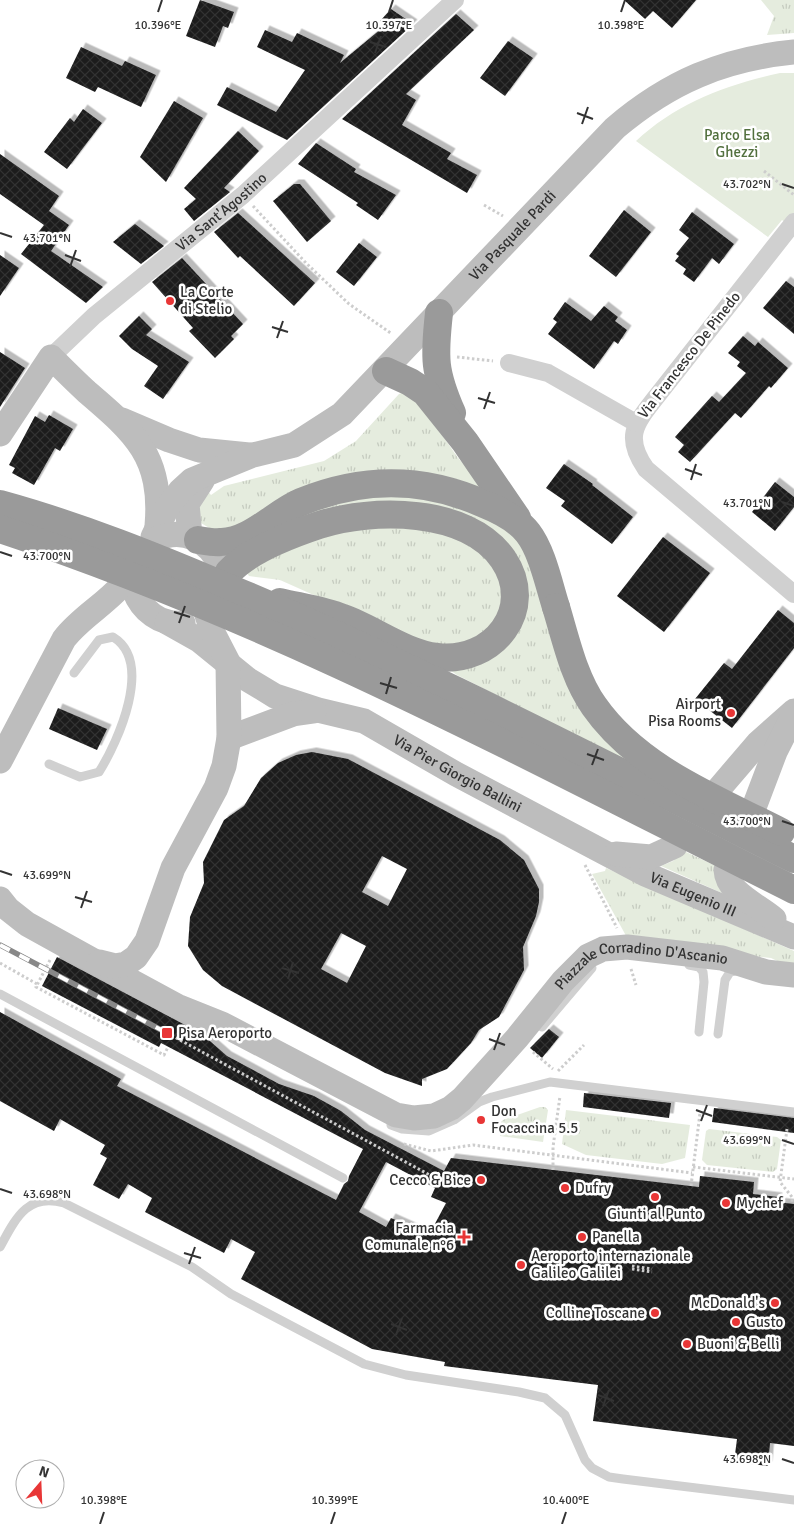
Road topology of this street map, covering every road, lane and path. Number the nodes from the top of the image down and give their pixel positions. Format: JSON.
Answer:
{"nodes":[{"id":1,"x":455,"y":0,"type":"edge"},
{"id":2,"x":794,"y":52,"type":"edge"},
{"id":3,"x":764,"y":172,"type":"dead end"},
{"id":4,"x":243,"y":195,"type":"junction"},
{"id":5,"x":794,"y":195,"type":"edge"},
{"id":6,"x":484,"y":205,"type":"dead end"},
{"id":7,"x":509,"y":219,"type":"dead end"},
{"id":8,"x":794,"y":222,"type":"edge"},
{"id":9,"x":439,"y":314,"type":"junction"},
{"id":10,"x":398,"y":338,"type":"dead end"},
{"id":11,"x":450,"y":356,"type":"dead end"},
{"id":12,"x":51,"y":357,"type":"junction"},
{"id":13,"x":509,"y":363,"type":"joint"},
{"id":14,"x":386,"y":371,"type":"junction"},
{"id":15,"x":120,"y":419,"type":"junction"},
{"id":16,"x":636,"y":423,"type":"junction"},
{"id":17,"x":0,"y":434,"type":"edge"},
{"id":18,"x":465,"y":442,"type":"junction"},
{"id":19,"x":253,"y":455,"type":"junction"},
{"id":20,"x":206,"y":476,"type":"junction"},
{"id":21,"x":0,"y":504,"type":"edge"},
{"id":22,"x":0,"y":529,"type":"edge"},
{"id":23,"x":528,"y":533,"type":"junction"},
{"id":24,"x":155,"y":535,"type":"junction"},
{"id":25,"x":194,"y":538,"type":"junction"},
{"id":26,"x":228,"y":577,"type":"junction"},
{"id":27,"x":794,"y":594,"type":"edge"},
{"id":28,"x":97,"y":611,"type":"junction"},
{"id":29,"x":160,"y":619,"type":"junction"},
{"id":30,"x":228,"y":662,"type":"junction"},
{"id":31,"x":74,"y":673,"type":"dead end"},
{"id":32,"x":318,"y":710,"type":"junction"},
{"id":33,"x":794,"y":713,"type":"edge"},
{"id":34,"x":229,"y":738,"type":"junction"},
{"id":35,"x":0,"y":761,"type":"edge"},
{"id":36,"x":49,"y":764,"type":"dead end"},
{"id":37,"x":717,"y":791,"type":"dead end"},
{"id":38,"x":753,"y":810,"type":"dead end"},
{"id":39,"x":794,"y":838,"type":"edge"},
{"id":40,"x":676,"y":846,"type":"dead end"},
{"id":41,"x":595,"y":853,"type":"junction"},
{"id":42,"x":794,"y":859,"type":"edge"},
{"id":43,"x":726,"y":870,"type":"dead end"},
{"id":44,"x":794,"y":890,"type":"edge"},
{"id":45,"x":3,"y":904,"type":"edge"},
{"id":46,"x":793,"y":936,"type":"edge"},
{"id":47,"x":147,"y":941,"type":"junction"},
{"id":48,"x":59,"y":942,"type":"junction"},
{"id":49,"x":627,"y":947,"type":"junction"},
{"id":50,"x":92,"y":960,"type":"junction"},
{"id":51,"x":600,"y":962,"type":"dead end"},
{"id":52,"x":0,"y":963,"type":"edge"},
{"id":53,"x":675,"y":963,"type":"dead end"},
{"id":54,"x":760,"y":970,"type":"junction"},
{"id":55,"x":794,"y":975,"type":"edge"},
{"id":56,"x":37,"y":984,"type":"junction"},
{"id":57,"x":636,"y":985,"type":"dead end"},
{"id":58,"x":0,"y":994,"type":"edge"},
{"id":59,"x":177,"y":1006,"type":"junction"},
{"id":60,"x":538,"y":1032,"type":"dead end"},
{"id":61,"x":699,"y":1032,"type":"dead end"},
{"id":62,"x":167,"y":1033,"type":"dead end"},
{"id":63,"x":217,"y":1034,"type":"dead end"},
{"id":64,"x":718,"y":1034,"type":"dead end"},
{"id":65,"x":584,"y":1045,"type":"dead end"},
{"id":66,"x":168,"y":1047,"type":"dead end"},
{"id":67,"x":530,"y":1050,"type":"dead end"},
{"id":68,"x":517,"y":1051,"type":"dead end"},
{"id":69,"x":493,"y":1066,"type":"junction"},
{"id":70,"x":557,"y":1072,"type":"junction"},
{"id":71,"x":561,"y":1083,"type":"junction"},
{"id":72,"x":701,"y":1100,"type":"junction"},
{"id":73,"x":794,"y":1112,"type":"edge"},
{"id":74,"x":392,"y":1121,"type":"junction"},
{"id":75,"x":787,"y":1129,"type":"dead end"},
{"id":76,"x":397,"y":1140,"type":"dead end"},
{"id":77,"x":554,"y":1156,"type":"junction"},
{"id":78,"x":693,"y":1167,"type":"junction"},
{"id":79,"x":553,"y":1170,"type":"dead end"},
{"id":80,"x":692,"y":1173,"type":"junction"},
{"id":81,"x":342,"y":1178,"type":"dead end"},
{"id":82,"x":781,"y":1178,"type":"junction"},
{"id":83,"x":794,"y":1179,"type":"edge"},
{"id":84,"x":439,"y":1180,"type":"dead end"},
{"id":85,"x":691,"y":1186,"type":"dead end"},
{"id":86,"x":793,"y":1195,"type":"edge"},
{"id":87,"x":792,"y":1204,"type":"dead end"},
{"id":88,"x":0,"y":1247,"type":"edge"},
{"id":89,"x":632,"y":1268,"type":"dead end"},
{"id":90,"x":652,"y":1270,"type":"dead end"},
{"id":91,"x":794,"y":1500,"type":"edge"}],
"edges":[{"from":1,"to":4,"type":"street","name":"Via Sant'Agostino"},
{"from":2,"to":9,"type":"street","name":"Via Pasquale Pardi"},
{"from":3,"to":5,"type":"path"},
{"from":4,"to":10,"type":"path"},
{"from":4,"to":12,"type":"street","name":"Via Sant'Agostino"},
{"from":6,"to":7,"type":"path"},
{"from":8,"to":16,"type":"street","name":"Via Francesco De Pinedo"},
{"from":9,"to":14,"type":"street","name":"Via Pasquale Pardi"},
{"from":9,"to":18,"type":"highway"},
{"from":11,"to":13,"type":"path"},
{"from":12,"to":15,"type":"street","name":"Via Pasquale Pardi"},
{"from":12,"to":17,"type":"street","name":"Via Sant'Agostino"},
{"from":13,"to":16,"type":"street"},
{"from":14,"to":18,"type":"highway"},
{"from":14,"to":19,"type":"street","name":"Via Pasquale Pardi"},
{"from":15,"to":19,"type":"street","name":"Via Pasquale Pardi"},
{"from":15,"to":24,"type":"street","name":"Via Pasquale Pardi"},
{"from":16,"to":27,"type":"street","name":"Via Francesco De Pinedo"},
{"from":18,"to":23,"type":"highway"},
{"from":19,"to":20,"type":"street","name":"Via Pasquale Pardi"},
{"from":20,"to":24,"type":"street","name":"Via Pasquale Pardi"},
{"from":20,"to":25,"type":"street","name":"Via Pasquale Pardi"},
{"from":21,"to":26,"type":"highway","bridge":true},
{"from":22,"to":44,"type":"highway","bridge":true},
{"from":23,"to":25,"type":"highway"},
{"from":23,"to":39,"type":"highway","bridge":true},
{"from":24,"to":25,"type":"street"},
{"from":25,"to":26,"type":"street"},
{"from":26,"to":26,"type":"highway","bridge":true},
{"from":26,"to":42,"type":"highway","bridge":true},
{"from":28,"to":29,"type":"street"},
{"from":28,"to":29,"type":"street"},
{"from":28,"to":35,"type":"street"},
{"from":29,"to":30,"type":"street","name":"Via Pier Giorgio Ballini"},
{"from":29,"to":30,"type":"street","name":"Via Pier Giorgio Ballini"},
{"from":30,"to":32,"type":"street","name":"Via Pier Giorgio Ballini"},
{"from":30,"to":34,"type":"street","name":"Via Pier Giorgio Ballini"},
{"from":31,"to":36,"type":"lane"},
{"from":32,"to":34,"type":"street","name":"Via Pier Giorgio Ballini"},
{"from":32,"to":41,"type":"street","name":"Via Pier Giorgio Ballini"},
{"from":33,"to":37,"type":"street"},
{"from":33,"to":38,"type":"street"},
{"from":34,"to":47,"type":"street","name":"Via Pier Giorgio Ballini"},
{"from":40,"to":41,"type":"street"},
{"from":41,"to":46,"type":"street","name":"Via Eugenio III"},
{"from":41,"to":49,"type":"path"},
{"from":43,"to":46,"type":"street"},
{"from":45,"to":48,"type":"street"},
{"from":47,"to":50,"type":"street","name":"Via Pier Giorgio Ballini"},
{"from":47,"to":59,"type":"street","name":"Via Pier Giorgio Ballini"},
{"from":48,"to":50,"type":"street"},
{"from":48,"to":56,"type":"path"},
{"from":49,"to":54,"type":"street","name":"Piazzale Corradino D'Ascanio"},
{"from":49,"to":57,"type":"path"},
{"from":49,"to":69,"type":"street","name":"Piazzale Corradino D'Ascanio"},
{"from":50,"to":59,"type":"street","name":"Via Pier Giorgio Ballini"},
{"from":51,"to":60,"type":"lane"},
{"from":52,"to":56,"type":"path"},
{"from":53,"to":61,"type":"lane"},
{"from":54,"to":55,"type":"street","name":"Piazzale Corradino D'Ascanio"},
{"from":54,"to":64,"type":"lane"},
{"from":56,"to":66,"type":"path"},
{"from":58,"to":81,"type":"lane"},
{"from":59,"to":63,"type":"lane","name":"Via Pier Giorgio Ballini"},
{"from":59,"to":74,"type":"street","name":"Via Pier Giorgio Ballini"},
{"from":62,"to":84,"type":"path"},
{"from":65,"to":70,"type":"path"},
{"from":67,"to":70,"type":"path"},
{"from":68,"to":69,"type":"lane"},
{"from":69,"to":74,"type":"street","name":"Piazzale Corradino D'Ascanio"},
{"from":70,"to":71,"type":"path"},
{"from":71,"to":72,"type":"lane"},
{"from":71,"to":74,"type":"lane"},
{"from":71,"to":77,"type":"path"},
{"from":72,"to":73,"type":"lane"},
{"from":72,"to":78,"type":"path"},
{"from":75,"to":82,"type":"path"},
{"from":76,"to":77,"type":"path"},
{"from":77,"to":79,"type":"path"},
{"from":77,"to":80,"type":"path"},
{"from":78,"to":80,"type":"path"},
{"from":78,"to":82,"type":"path"},
{"from":80,"to":85,"type":"path"},
{"from":82,"to":83,"type":"path"},
{"from":82,"to":86,"type":"path"},
{"from":86,"to":87,"type":"path"},
{"from":88,"to":91,"type":"lane"},
{"from":89,"to":90,"type":"path"}]}
